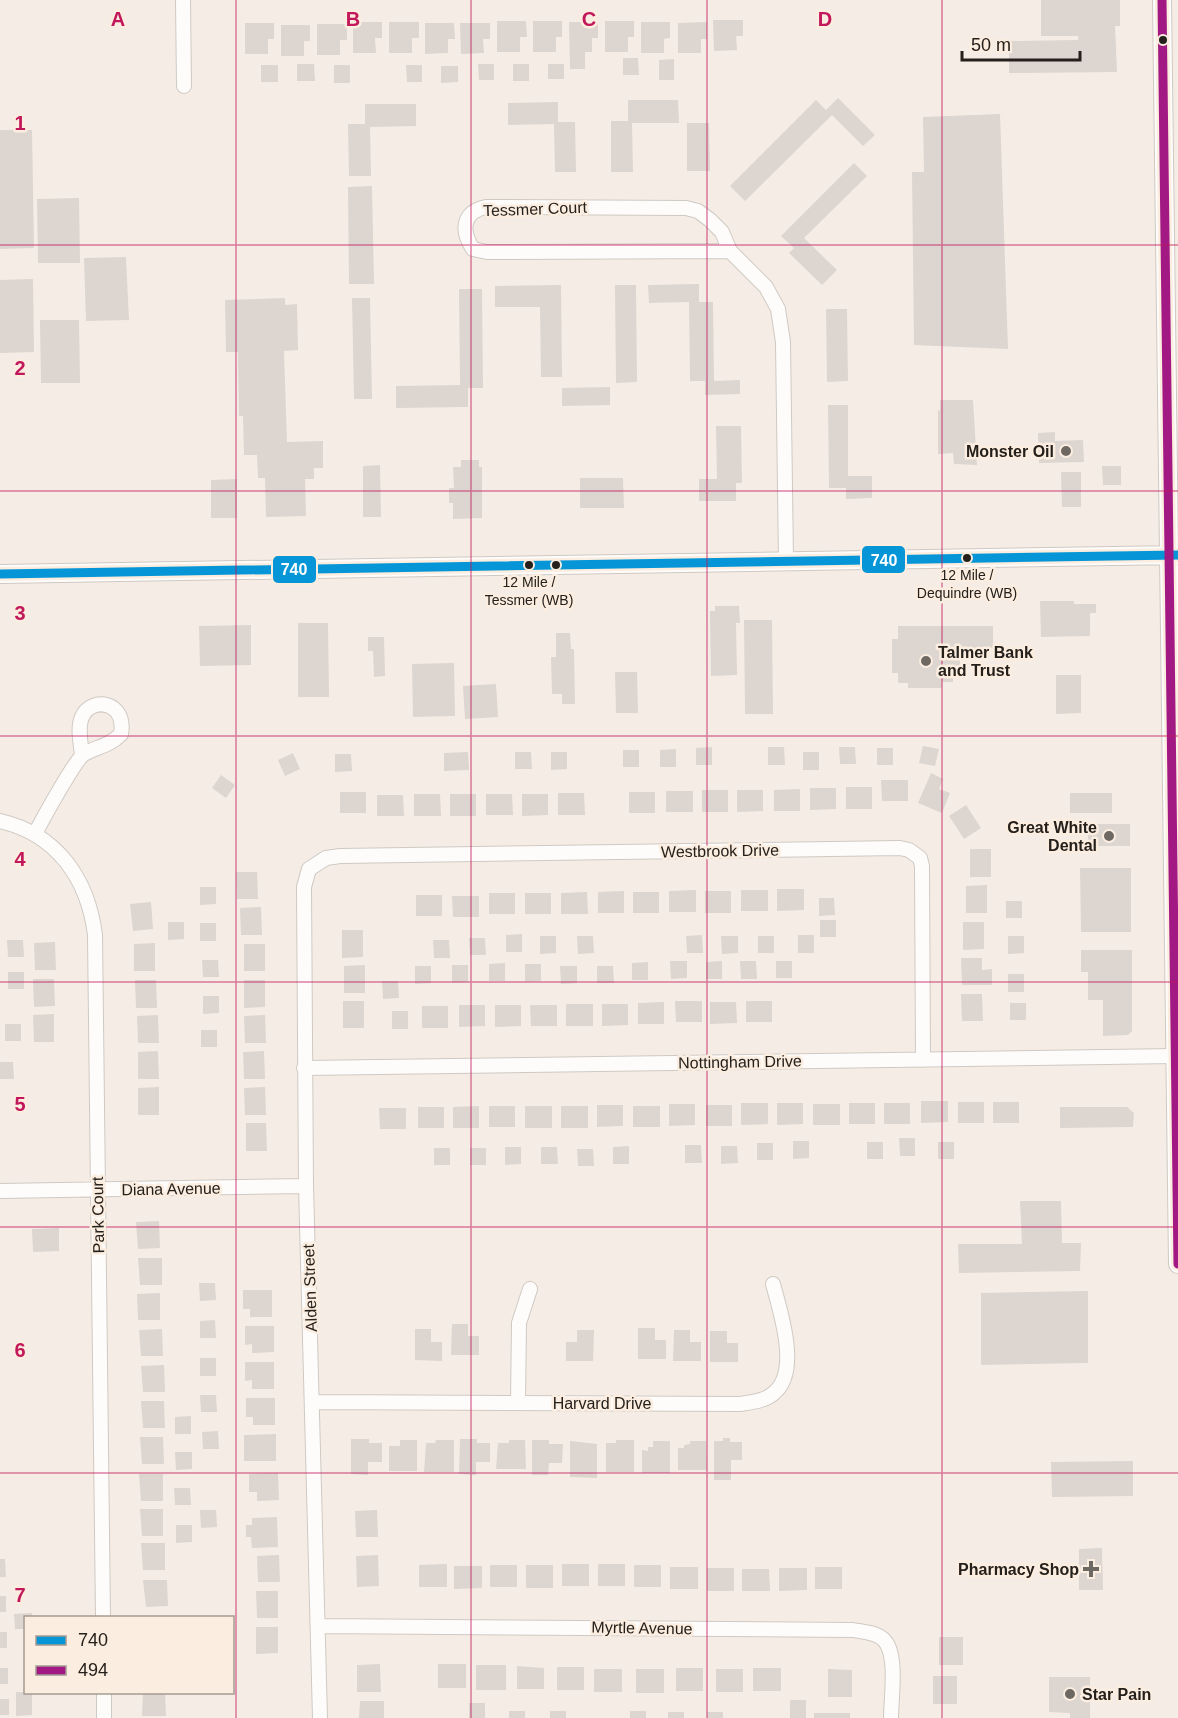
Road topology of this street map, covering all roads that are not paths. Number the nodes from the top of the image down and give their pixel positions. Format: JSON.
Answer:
{"nodes":[{"id":1,"x":183,"y":0,"type":"edge"},
{"id":2,"x":1162,"y":0,"type":"edge"},
{"id":3,"x":184,"y":86,"type":"dead end"},
{"id":4,"x":730,"y":251,"type":"junction"},
{"id":5,"x":1174,"y":556,"type":"edge"},
{"id":6,"x":786,"y":561,"type":"junction"},
{"id":7,"x":0,"y":574,"type":"edge"},
{"id":8,"x":82,"y":755,"type":"dead end"},
{"id":9,"x":0,"y":821,"type":"edge"},
{"id":10,"x":35,"y":834,"type":"junction"},
{"id":11,"x":316,"y":863,"type":"joint"},
{"id":12,"x":1176,"y":1056,"type":"junction"},
{"id":13,"x":923,"y":1060,"type":"junction"},
{"id":14,"x":304,"y":1068,"type":"junction"},
{"id":15,"x":306,"y":1186,"type":"junction"},
{"id":16,"x":97,"y":1190,"type":"junction"},
{"id":17,"x":0,"y":1191,"type":"edge"},
{"id":18,"x":1178,"y":1264,"type":"edge"},
{"id":19,"x":773,"y":1284,"type":"dead end"},
{"id":20,"x":531,"y":1289,"type":"dead end"},
{"id":21,"x":314,"y":1402,"type":"junction"},
{"id":22,"x":518,"y":1402,"type":"junction"},
{"id":23,"x":103,"y":1616,"type":"edge"},
{"id":24,"x":318,"y":1626,"type":"junction"},
{"id":25,"x":104,"y":1694,"type":"edge"},
{"id":26,"x":104,"y":1718,"type":"edge"},
{"id":27,"x":321,"y":1718,"type":"edge"},
{"id":28,"x":891,"y":1718,"type":"edge"}],
"edges":[{"from":1,"to":3,"type":"street"},
{"from":2,"to":5,"type":"main road"},
{"from":4,"to":4,"type":"street","name":"Tessmer Court"},
{"from":4,"to":6,"type":"street","name":"Tessmer Court"},
{"from":5,"to":6,"type":"main road"},
{"from":5,"to":12,"type":"main road"},
{"from":6,"to":7,"type":"main road"},
{"from":8,"to":10,"type":"street"},
{"from":9,"to":10,"type":"street","name":"Park Court"},
{"from":10,"to":16,"type":"street","name":"Park Court"},
{"from":11,"to":13,"type":"street","name":"Westbrook Drive"},
{"from":11,"to":14,"type":"street","name":"Alden Street"},
{"from":12,"to":13,"type":"street","name":"Nottingham Drive"},
{"from":12,"to":18,"type":"main road"},
{"from":13,"to":14,"type":"street","name":"Nottingham Drive"},
{"from":14,"to":15,"type":"street","name":"Alden Street"},
{"from":15,"to":16,"type":"street","name":"Diana Avenue"},
{"from":15,"to":21,"type":"street","name":"Alden Street"},
{"from":16,"to":17,"type":"street","name":"Diana Avenue"},
{"from":16,"to":23,"type":"street","name":"Park Court"},
{"from":19,"to":22,"type":"street","name":"Harvard Drive"},
{"from":20,"to":22,"type":"street"},
{"from":21,"to":22,"type":"street","name":"Harvard Drive"},
{"from":21,"to":24,"type":"street","name":"Alden Street"},
{"from":24,"to":27,"type":"street","name":"Alden Street"},
{"from":24,"to":28,"type":"street","name":"Myrtle Avenue"},
{"from":25,"to":26,"type":"street"}]}
